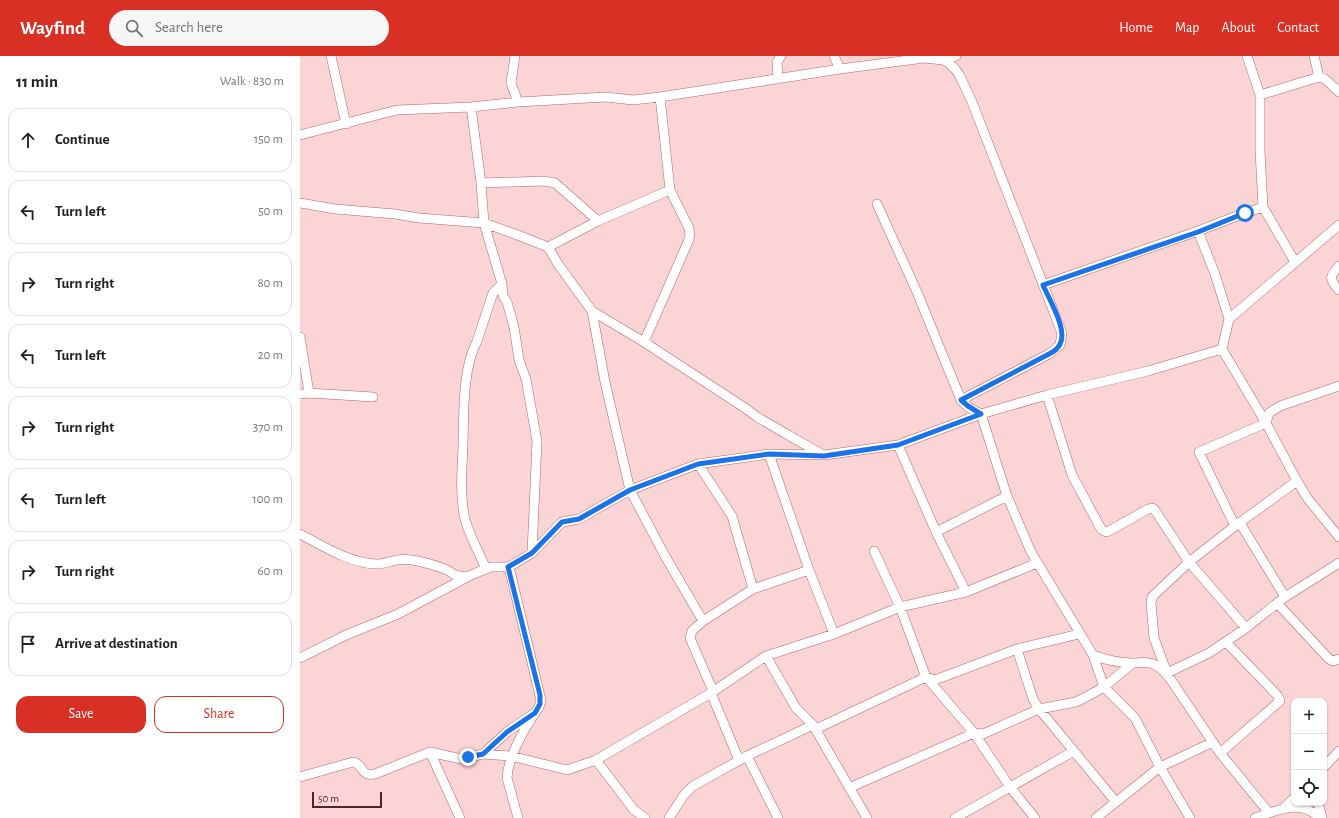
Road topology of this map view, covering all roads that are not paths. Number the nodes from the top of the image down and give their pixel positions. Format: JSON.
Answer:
{"nodes":[{"id":1,"x":330,"y":56,"type":"edge"},
{"id":2,"x":515,"y":56,"type":"edge"},
{"id":3,"x":781,"y":56,"type":"edge"},
{"id":4,"x":834,"y":56,"type":"edge"},
{"id":5,"x":1247,"y":56,"type":"edge"},
{"id":6,"x":1314,"y":56,"type":"edge"},
{"id":7,"x":948,"y":58,"type":"edge"},
{"id":8,"x":840,"y":69,"type":"junction"},
{"id":9,"x":1319,"y":77,"type":"junction"},
{"id":10,"x":778,"y":80,"type":"junction"},
{"id":11,"x":1339,"y":92,"type":"edge"},
{"id":12,"x":1260,"y":95,"type":"junction"},
{"id":13,"x":660,"y":97,"type":"junction"},
{"id":14,"x":518,"y":102,"type":"junction"},
{"id":15,"x":471,"y":107,"type":"junction"},
{"id":16,"x":346,"y":124,"type":"junction"},
{"id":17,"x":300,"y":135,"type":"edge"},
{"id":18,"x":481,"y":183,"type":"junction"},
{"id":19,"x":670,"y":190,"type":"junction"},
{"id":20,"x":300,"y":203,"type":"edge"},
{"id":21,"x":877,"y":204,"type":"dead end"},
{"id":22,"x":1263,"y":208,"type":"junction"},
{"id":23,"x":598,"y":221,"type":"junction"},
{"id":24,"x":484,"y":223,"type":"junction"},
{"id":25,"x":1339,"y":225,"type":"edge"},
{"id":26,"x":1198,"y":232,"type":"junction"},
{"id":27,"x":548,"y":247,"type":"junction"},
{"id":28,"x":1295,"y":262,"type":"junction"},
{"id":29,"x":1339,"y":266,"type":"edge"},
{"id":30,"x":502,"y":284,"type":"junction"},
{"id":31,"x":1043,"y":285,"type":"junction"},
{"id":32,"x":1339,"y":290,"type":"edge"},
{"id":33,"x":592,"y":311,"type":"junction"},
{"id":34,"x":1229,"y":319,"type":"junction"},
{"id":35,"x":300,"y":337,"type":"edge"},
{"id":36,"x":644,"y":342,"type":"junction"},
{"id":37,"x":1222,"y":349,"type":"junction"},
{"id":38,"x":1339,"y":386,"type":"edge"},
{"id":39,"x":305,"y":393,"type":"edge"},
{"id":40,"x":1047,"y":395,"type":"junction"},
{"id":41,"x":373,"y":397,"type":"dead end"},
{"id":42,"x":961,"y":400,"type":"junction"},
{"id":43,"x":981,"y":414,"type":"junction"},
{"id":44,"x":1266,"y":423,"type":"junction"},
{"id":45,"x":898,"y":445,"type":"junction"},
{"id":46,"x":769,"y":454,"type":"junction"},
{"id":47,"x":824,"y":456,"type":"junction"},
{"id":48,"x":698,"y":464,"type":"junction"},
{"id":49,"x":1297,"y":481,"type":"junction"},
{"id":50,"x":630,"y":490,"type":"junction"},
{"id":51,"x":1007,"y":496,"type":"junction"},
{"id":52,"x":1237,"y":524,"type":"junction"},
{"id":53,"x":936,"y":532,"type":"junction"},
{"id":54,"x":300,"y":534,"type":"edge"},
{"id":55,"x":1339,"y":537,"type":"edge"},
{"id":56,"x":874,"y":551,"type":"dead end"},
{"id":57,"x":532,"y":553,"type":"junction"},
{"id":58,"x":1188,"y":562,"type":"junction"},
{"id":59,"x":1037,"y":563,"type":"junction"},
{"id":60,"x":1339,"y":563,"type":"edge"},
{"id":61,"x":508,"y":567,"type":"junction"},
{"id":62,"x":486,"y":569,"type":"junction"},
{"id":63,"x":809,"y":570,"type":"junction"},
{"id":64,"x":471,"y":575,"type":"junction"},
{"id":65,"x":753,"y":589,"type":"junction"},
{"id":66,"x":966,"y":592,"type":"junction"},
{"id":67,"x":1285,"y":597,"type":"junction"},
{"id":68,"x":1277,"y":603,"type":"junction"},
{"id":69,"x":900,"y":607,"type":"junction"},
{"id":70,"x":704,"y":621,"type":"junction"},
{"id":71,"x":1246,"y":628,"type":"junction"},
{"id":72,"x":834,"y":634,"type":"junction"},
{"id":73,"x":1079,"y":634,"type":"junction"},
{"id":74,"x":1226,"y":642,"type":"junction"},
{"id":75,"x":1017,"y":649,"type":"junction"},
{"id":76,"x":1093,"y":655,"type":"junction"},
{"id":77,"x":766,"y":656,"type":"junction"},
{"id":78,"x":300,"y":658,"type":"edge"},
{"id":79,"x":1339,"y":658,"type":"edge"},
{"id":80,"x":1133,"y":663,"type":"junction"},
{"id":81,"x":1165,"y":672,"type":"junction"},
{"id":82,"x":926,"y":677,"type":"junction"},
{"id":83,"x":1104,"y":687,"type":"junction"},
{"id":84,"x":712,"y":692,"type":"junction"},
{"id":85,"x":1039,"y":709,"type":"junction"},
{"id":86,"x":535,"y":713,"type":"junction"},
{"id":87,"x":813,"y":725,"type":"junction"},
{"id":88,"x":974,"y":733,"type":"junction"},
{"id":89,"x":1213,"y":742,"type":"junction"},
{"id":90,"x":1074,"y":751,"type":"junction"},
{"id":91,"x":430,"y":752,"type":"junction"},
{"id":92,"x":1339,"y":752,"type":"edge"},
{"id":93,"x":1220,"y":753,"type":"junction"},
{"id":94,"x":483,"y":754,"type":"junction"},
{"id":95,"x":511,"y":756,"type":"junction"},
{"id":96,"x":743,"y":758,"type":"junction"},
{"id":97,"x":596,"y":760,"type":"junction"},
{"id":98,"x":1327,"y":764,"type":"edge"},
{"id":99,"x":1160,"y":767,"type":"junction"},
{"id":100,"x":300,"y":777,"type":"edge"},
{"id":101,"x":849,"y":788,"type":"junction"},
{"id":102,"x":1010,"y":788,"type":"junction"},
{"id":103,"x":1291,"y":801,"type":"edge"},
{"id":104,"x":1116,"y":802,"type":"junction"},
{"id":105,"x":1319,"y":806,"type":"edge"},
{"id":106,"x":1284,"y":808,"type":"junction"},
{"id":107,"x":1269,"y":813,"type":"junction"},
{"id":108,"x":460,"y":818,"type":"edge"},
{"id":109,"x":518,"y":818,"type":"edge"},
{"id":110,"x":645,"y":818,"type":"edge"},
{"id":111,"x":669,"y":818,"type":"edge"},
{"id":112,"x":778,"y":818,"type":"edge"},
{"id":113,"x":867,"y":818,"type":"edge"},
{"id":114,"x":954,"y":818,"type":"edge"},
{"id":115,"x":1035,"y":818,"type":"edge"},
{"id":116,"x":1096,"y":818,"type":"edge"},
{"id":117,"x":1190,"y":818,"type":"edge"},
{"id":118,"x":1256,"y":818,"type":"edge"},
{"id":119,"x":1321,"y":818,"type":"edge"}],
"edges":[{"from":1,"to":16,"type":"street"},
{"from":2,"to":14,"type":"street"},
{"from":3,"to":10,"type":"street"},
{"from":4,"to":8,"type":"street"},
{"from":5,"to":12,"type":"street"},
{"from":6,"to":9,"type":"street"},
{"from":7,"to":8,"type":"street"},
{"from":7,"to":31,"type":"street"},
{"from":8,"to":10,"type":"street"},
{"from":9,"to":11,"type":"street"},
{"from":9,"to":12,"type":"street"},
{"from":10,"to":13,"type":"street"},
{"from":12,"to":22,"type":"street"},
{"from":13,"to":14,"type":"street"},
{"from":13,"to":19,"type":"street"},
{"from":14,"to":15,"type":"street"},
{"from":15,"to":16,"type":"street"},
{"from":15,"to":18,"type":"street"},
{"from":16,"to":17,"type":"street"},
{"from":18,"to":23,"type":"street"},
{"from":18,"to":24,"type":"street"},
{"from":19,"to":23,"type":"street"},
{"from":19,"to":36,"type":"street"},
{"from":20,"to":24,"type":"street"},
{"from":21,"to":42,"type":"street"},
{"from":22,"to":26,"type":"street"},
{"from":22,"to":28,"type":"street"},
{"from":23,"to":27,"type":"street"},
{"from":24,"to":27,"type":"street"},
{"from":24,"to":30,"type":"street"},
{"from":25,"to":28,"type":"street"},
{"from":26,"to":31,"type":"street"},
{"from":26,"to":34,"type":"street"},
{"from":27,"to":33,"type":"street"},
{"from":28,"to":34,"type":"street"},
{"from":29,"to":32,"type":"street"},
{"from":30,"to":57,"type":"street"},
{"from":30,"to":62,"type":"street"},
{"from":31,"to":42,"type":"street"},
{"from":33,"to":36,"type":"street"},
{"from":33,"to":50,"type":"street"},
{"from":34,"to":37,"type":"street"},
{"from":35,"to":39,"type":"street"},
{"from":36,"to":47,"type":"street"},
{"from":37,"to":40,"type":"street"},
{"from":37,"to":44,"type":"street"},
{"from":38,"to":44,"type":"street"},
{"from":39,"to":41,"type":"street"},
{"from":40,"to":43,"type":"street"},
{"from":40,"to":58,"type":"street"},
{"from":42,"to":43,"type":"street"},
{"from":43,"to":45,"type":"street"},
{"from":43,"to":51,"type":"street"},
{"from":44,"to":49,"type":"street"},
{"from":44,"to":52,"type":"street"},
{"from":45,"to":47,"type":"street"},
{"from":45,"to":53,"type":"street"},
{"from":46,"to":47,"type":"street"},
{"from":46,"to":48,"type":"street"},
{"from":46,"to":63,"type":"street"},
{"from":48,"to":50,"type":"street"},
{"from":48,"to":65,"type":"street"},
{"from":49,"to":52,"type":"street"},
{"from":49,"to":55,"type":"street"},
{"from":50,"to":57,"type":"street"},
{"from":50,"to":70,"type":"street"},
{"from":51,"to":53,"type":"street"},
{"from":51,"to":59,"type":"street"},
{"from":52,"to":58,"type":"street"},
{"from":52,"to":67,"type":"street"},
{"from":53,"to":66,"type":"street"},
{"from":54,"to":64,"type":"street"},
{"from":56,"to":69,"type":"street"},
{"from":57,"to":61,"type":"street"},
{"from":58,"to":71,"type":"street"},
{"from":58,"to":81,"type":"street"},
{"from":59,"to":66,"type":"street"},
{"from":59,"to":73,"type":"street"},
{"from":60,"to":67,"type":"street"},
{"from":61,"to":62,"type":"street"},
{"from":61,"to":86,"type":"street"},
{"from":62,"to":64,"type":"street"},
{"from":63,"to":65,"type":"street"},
{"from":63,"to":72,"type":"street"},
{"from":64,"to":78,"type":"street"},
{"from":65,"to":70,"type":"street"},
{"from":66,"to":69,"type":"street"},
{"from":67,"to":68,"type":"street"},
{"from":68,"to":71,"type":"street"},
{"from":68,"to":79,"type":"street"},
{"from":69,"to":72,"type":"street"},
{"from":69,"to":82,"type":"street"},
{"from":70,"to":84,"type":"street"},
{"from":71,"to":74,"type":"street"},
{"from":72,"to":77,"type":"street"},
{"from":73,"to":75,"type":"street"},
{"from":73,"to":76,"type":"street"},
{"from":74,"to":81,"type":"street"},
{"from":74,"to":93,"type":"street"},
{"from":75,"to":82,"type":"street"},
{"from":75,"to":85,"type":"street"},
{"from":76,"to":80,"type":"street"},
{"from":76,"to":83,"type":"street"},
{"from":77,"to":84,"type":"street"},
{"from":77,"to":87,"type":"street"},
{"from":80,"to":81,"type":"street"},
{"from":80,"to":83,"type":"street"},
{"from":81,"to":89,"type":"street"},
{"from":82,"to":87,"type":"street"},
{"from":82,"to":88,"type":"street"},
{"from":83,"to":85,"type":"street"},
{"from":83,"to":99,"type":"street"},
{"from":84,"to":96,"type":"street"},
{"from":84,"to":97,"type":"street"},
{"from":85,"to":88,"type":"street"},
{"from":85,"to":90,"type":"street"},
{"from":86,"to":94,"type":"street"},
{"from":86,"to":95,"type":"street"},
{"from":87,"to":96,"type":"street"},
{"from":87,"to":101,"type":"street"},
{"from":88,"to":101,"type":"street"},
{"from":88,"to":102,"type":"street"},
{"from":89,"to":93,"type":"street"},
{"from":89,"to":99,"type":"street"},
{"from":90,"to":102,"type":"street"},
{"from":90,"to":104,"type":"street"},
{"from":91,"to":94,"type":"street"},
{"from":91,"to":100,"type":"street"},
{"from":91,"to":108,"type":"street"},
{"from":92,"to":98,"type":"street"},
{"from":93,"to":107,"type":"street"},
{"from":94,"to":95,"type":"street"},
{"from":95,"to":97,"type":"street"},
{"from":95,"to":109,"type":"street"},
{"from":96,"to":111,"type":"street"},
{"from":96,"to":112,"type":"street"},
{"from":97,"to":110,"type":"street"},
{"from":99,"to":104,"type":"street"},
{"from":99,"to":117,"type":"street"},
{"from":101,"to":113,"type":"street"},
{"from":102,"to":114,"type":"street"},
{"from":102,"to":115,"type":"street"},
{"from":103,"to":106,"type":"street"},
{"from":104,"to":116,"type":"street"},
{"from":105,"to":119,"type":"street"},
{"from":106,"to":107,"type":"street"},
{"from":106,"to":119,"type":"street"},
{"from":107,"to":118,"type":"street"}]}
